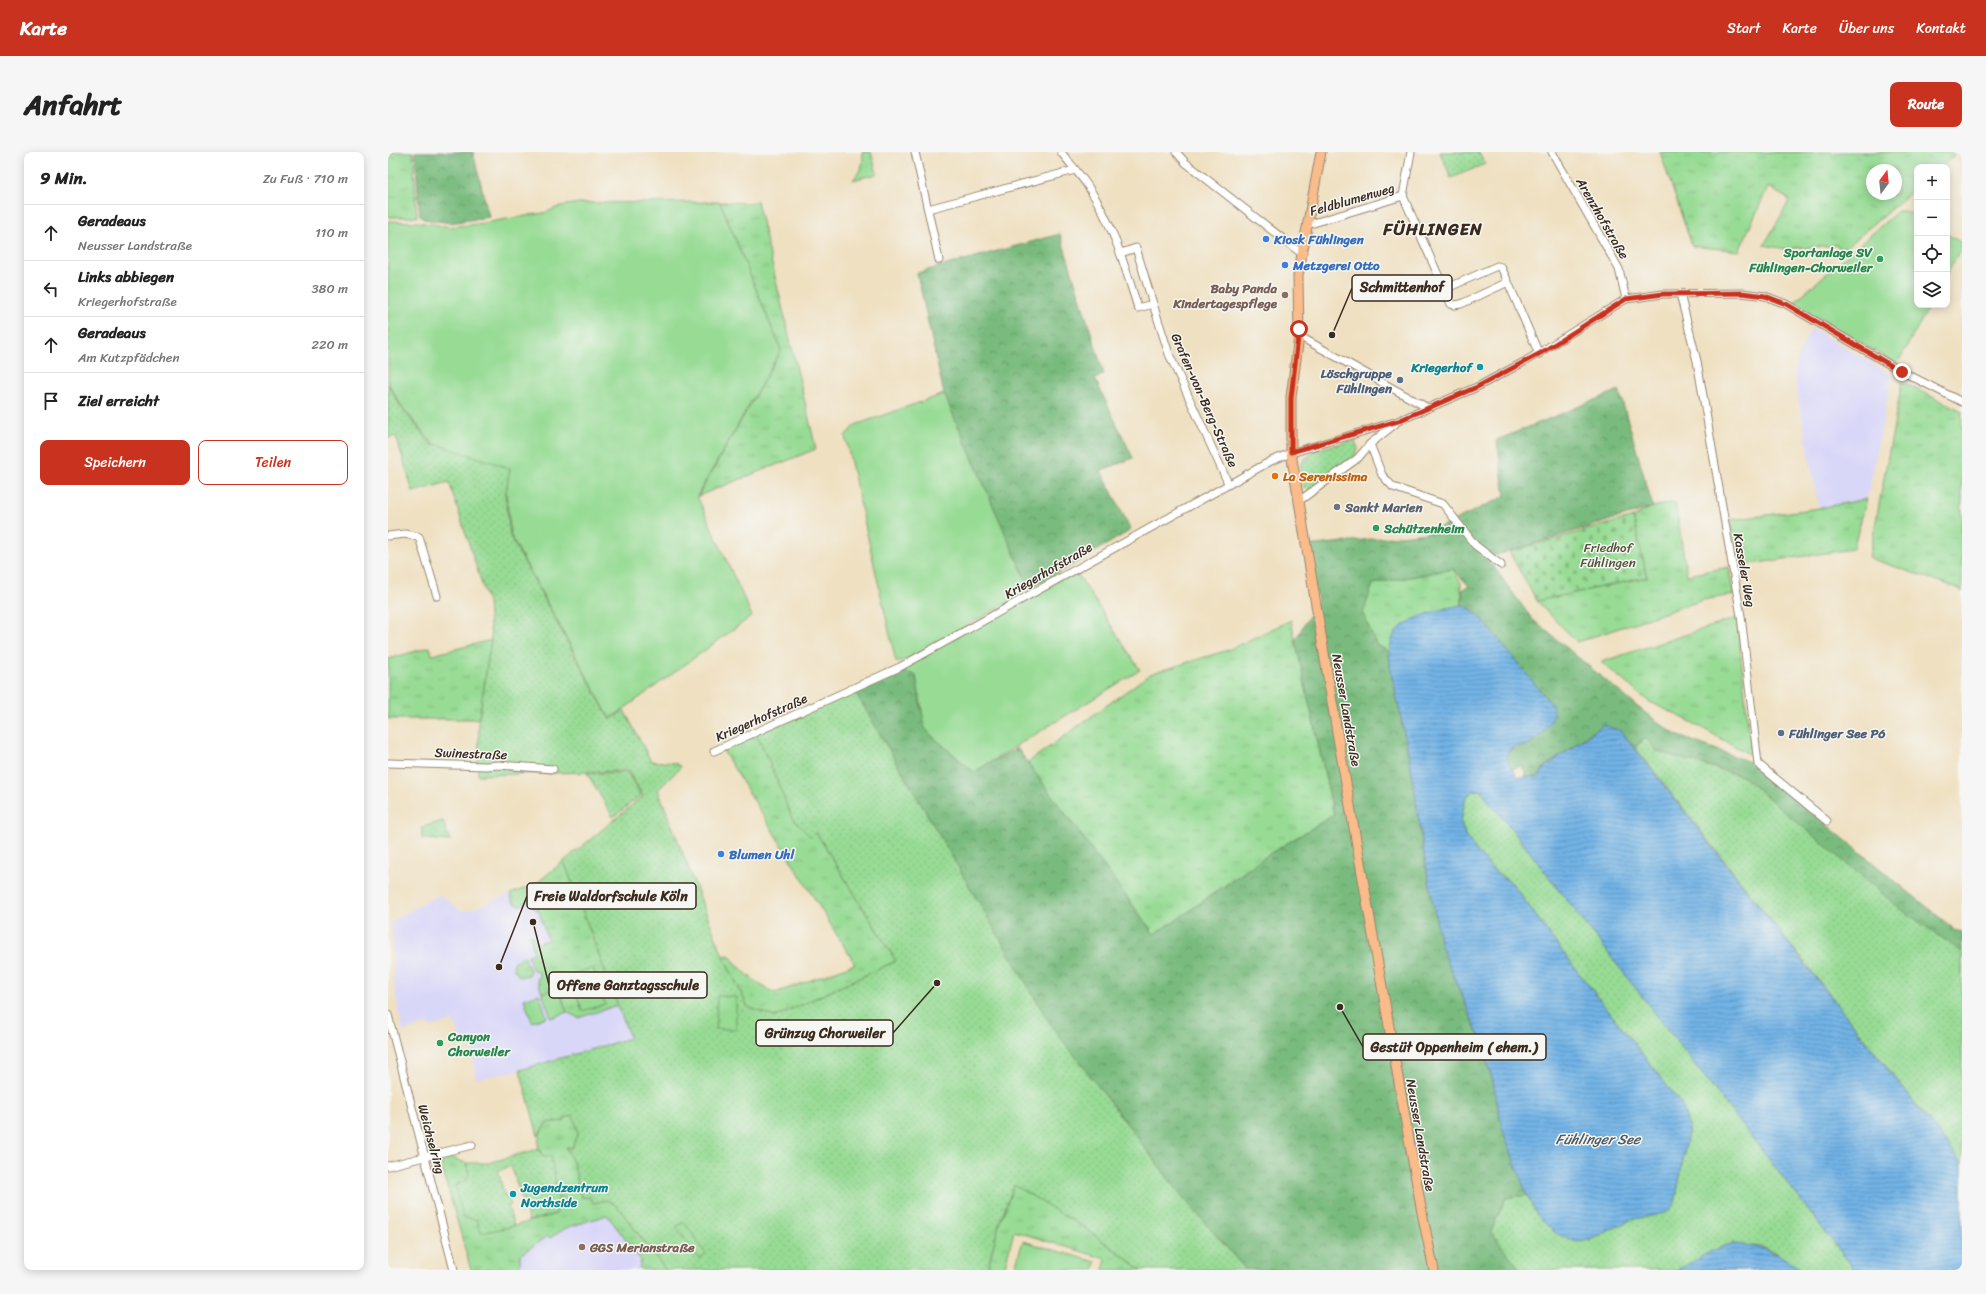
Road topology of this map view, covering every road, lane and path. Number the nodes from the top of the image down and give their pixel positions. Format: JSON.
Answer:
{"nodes":[{"id":1,"x":915,"y":152,"type":"edge"},
{"id":2,"x":1061,"y":152,"type":"edge"},
{"id":3,"x":1176,"y":152,"type":"edge"},
{"id":4,"x":1321,"y":152,"type":"edge"},
{"id":5,"x":1411,"y":152,"type":"edge"},
{"id":6,"x":1552,"y":152,"type":"edge"},
{"id":7,"x":1075,"y":170,"type":"junction"},
{"id":8,"x":1403,"y":196,"type":"junction"},
{"id":9,"x":928,"y":209,"type":"junction"},
{"id":10,"x":1307,"y":225,"type":"junction"},
{"id":11,"x":1301,"y":252,"type":"junction"},
{"id":12,"x":1121,"y":253,"type":"junction"},
{"id":13,"x":938,"y":260,"type":"dead end"},
{"id":14,"x":1508,"y":282,"type":"junction"},
{"id":15,"x":1445,"y":289,"type":"junction"},
{"id":16,"x":1680,"y":294,"type":"junction"},
{"id":17,"x":1626,"y":299,"type":"junction"},
{"id":18,"x":1153,"y":304,"type":"junction"},
{"id":19,"x":1299,"y":336,"type":"junction"},
{"id":20,"x":1539,"y":354,"type":"junction"},
{"id":21,"x":1962,"y":402,"type":"edge"},
{"id":22,"x":1426,"y":407,"type":"junction"},
{"id":23,"x":1398,"y":421,"type":"junction"},
{"id":24,"x":1370,"y":444,"type":"junction"},
{"id":25,"x":1291,"y":452,"type":"junction"},
{"id":26,"x":1228,"y":483,"type":"junction"},
{"id":27,"x":1299,"y":501,"type":"junction"},
{"id":28,"x":388,"y":536,"type":"edge"},
{"id":29,"x":1501,"y":565,"type":"dead end"},
{"id":30,"x":437,"y":596,"type":"dead end"},
{"id":31,"x":714,"y":751,"type":"dead end"},
{"id":32,"x":388,"y":763,"type":"edge"},
{"id":33,"x":552,"y":769,"type":"dead end"},
{"id":34,"x":1827,"y":821,"type":"dead end"},
{"id":35,"x":388,"y":1015,"type":"edge"},
{"id":36,"x":472,"y":1144,"type":"dead end"},
{"id":37,"x":424,"y":1158,"type":"junction"},
{"id":38,"x":388,"y":1166,"type":"edge"},
{"id":39,"x":454,"y":1270,"type":"edge"},
{"id":40,"x":1434,"y":1270,"type":"edge"}],
"edges":[{"from":1,"to":9,"type":"street"},
{"from":2,"to":7,"type":"street"},
{"from":3,"to":11,"type":"street"},
{"from":4,"to":10,"type":"main road","name":"Neusser Landstraße"},
{"from":5,"to":8,"type":"street","name":"Feldblumenweg"},
{"from":6,"to":17,"type":"street","name":"Arenzhofstraße"},
{"from":7,"to":9,"type":"street"},
{"from":7,"to":12,"type":"street"},
{"from":8,"to":10,"type":"street","name":"Feldblumenweg"},
{"from":8,"to":15,"type":"street","name":"Feldblumenweg"},
{"from":9,"to":13,"type":"street"},
{"from":10,"to":11,"type":"main road","name":"Neusser Landstraße"},
{"from":11,"to":19,"type":"main road","name":"Neusser Landstraße"},
{"from":12,"to":18,"type":"street"},
{"from":12,"to":18,"type":"street","name":"Grafen-von-Berg-Straße"},
{"from":14,"to":15,"type":"street"},
{"from":14,"to":15,"type":"street","name":"Feldblumenweg"},
{"from":14,"to":20,"type":"street"},
{"from":16,"to":17,"type":"street","name":"Kriegerhofstraße"},
{"from":16,"to":21,"type":"street","name":"Kriegerhofstraße"},
{"from":16,"to":34,"type":"street","name":"Kasseler Weg"},
{"from":17,"to":20,"type":"street","name":"Kriegerhofstraße"},
{"from":18,"to":26,"type":"street","name":"Grafen-von-Berg-Straße"},
{"from":19,"to":22,"type":"street"},
{"from":19,"to":25,"type":"main road","name":"Neusser Landstraße"},
{"from":20,"to":22,"type":"street","name":"Kriegerhofstraße"},
{"from":22,"to":23,"type":"street","name":"Kriegerhofstraße"},
{"from":23,"to":24,"type":"street","name":"Kriegerhofstraße"},
{"from":23,"to":25,"type":"street","name":"Kriegerhofstraße"},
{"from":24,"to":27,"type":"street","name":"Kriegerhofstraße"},
{"from":24,"to":29,"type":"street"},
{"from":25,"to":26,"type":"street","name":"Kriegerhofstraße"},
{"from":25,"to":27,"type":"main road","name":"Neusser Landstraße"},
{"from":26,"to":31,"type":"street","name":"Kriegerhofstraße"},
{"from":27,"to":40,"type":"main road","name":"Neusser Landstraße"},
{"from":28,"to":30,"type":"street"},
{"from":32,"to":33,"type":"street","name":"Swinestraße"},
{"from":35,"to":37,"type":"street","name":"Weichselring"},
{"from":36,"to":37,"type":"street"},
{"from":37,"to":38,"type":"street"},
{"from":37,"to":39,"type":"street","name":"Weichselring"}]}
